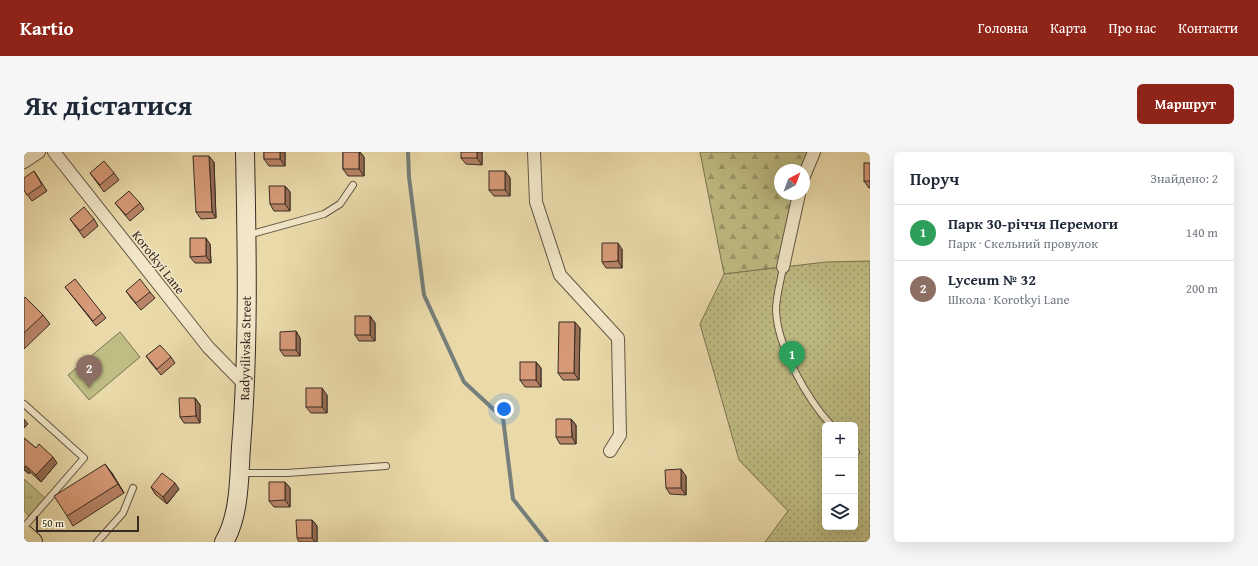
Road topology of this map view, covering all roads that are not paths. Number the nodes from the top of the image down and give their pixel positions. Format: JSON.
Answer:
{"nodes":[{"id":1,"x":39,"y":152,"type":"edge"},
{"id":2,"x":54,"y":152,"type":"edge"},
{"id":3,"x":245,"y":152,"type":"edge"},
{"id":4,"x":534,"y":152,"type":"edge"},
{"id":5,"x":814,"y":152,"type":"edge"},
{"id":6,"x":24,"y":162,"type":"edge"},
{"id":7,"x":809,"y":164,"type":"edge"},
{"id":8,"x":353,"y":185,"type":"dead end"},
{"id":9,"x":797,"y":200,"type":"edge"},
{"id":10,"x":247,"y":236,"type":"junction"},
{"id":11,"x":783,"y":267,"type":"joint"},
{"id":12,"x":246,"y":386,"type":"junction"},
{"id":13,"x":24,"y":404,"type":"edge"},
{"id":14,"x":828,"y":422,"type":"edge"},
{"id":15,"x":610,"y":451,"type":"dead end"},
{"id":16,"x":386,"y":466,"type":"dead end"},
{"id":17,"x":239,"y":473,"type":"junction"},
{"id":18,"x":133,"y":488,"type":"dead end"},
{"id":19,"x":24,"y":527,"type":"edge"},
{"id":20,"x":24,"y":535,"type":"edge"},
{"id":21,"x":32,"y":542,"type":"edge"},
{"id":22,"x":97,"y":542,"type":"edge"},
{"id":23,"x":224,"y":542,"type":"edge"}],
"edges":[{"from":1,"to":6,"type":"street"},
{"from":2,"to":12,"type":"street","name":"Korotkyi Lane"},
{"from":3,"to":10,"type":"street","name":"Radyvilivska Street"},
{"from":4,"to":15,"type":"street"},
{"from":5,"to":7,"type":"street"},
{"from":8,"to":10,"type":"lane"},
{"from":9,"to":11,"type":"street"},
{"from":10,"to":12,"type":"street","name":"Radyvilivska Street"},
{"from":11,"to":14,"type":"lane"},
{"from":12,"to":17,"type":"street","name":"Radyvilivska Street"},
{"from":13,"to":19,"type":"lane"},
{"from":16,"to":17,"type":"lane"},
{"from":17,"to":23,"type":"street","name":"Radyvilivska Street"},
{"from":18,"to":22,"type":"lane"},
{"from":20,"to":21,"type":"main road"}]}
